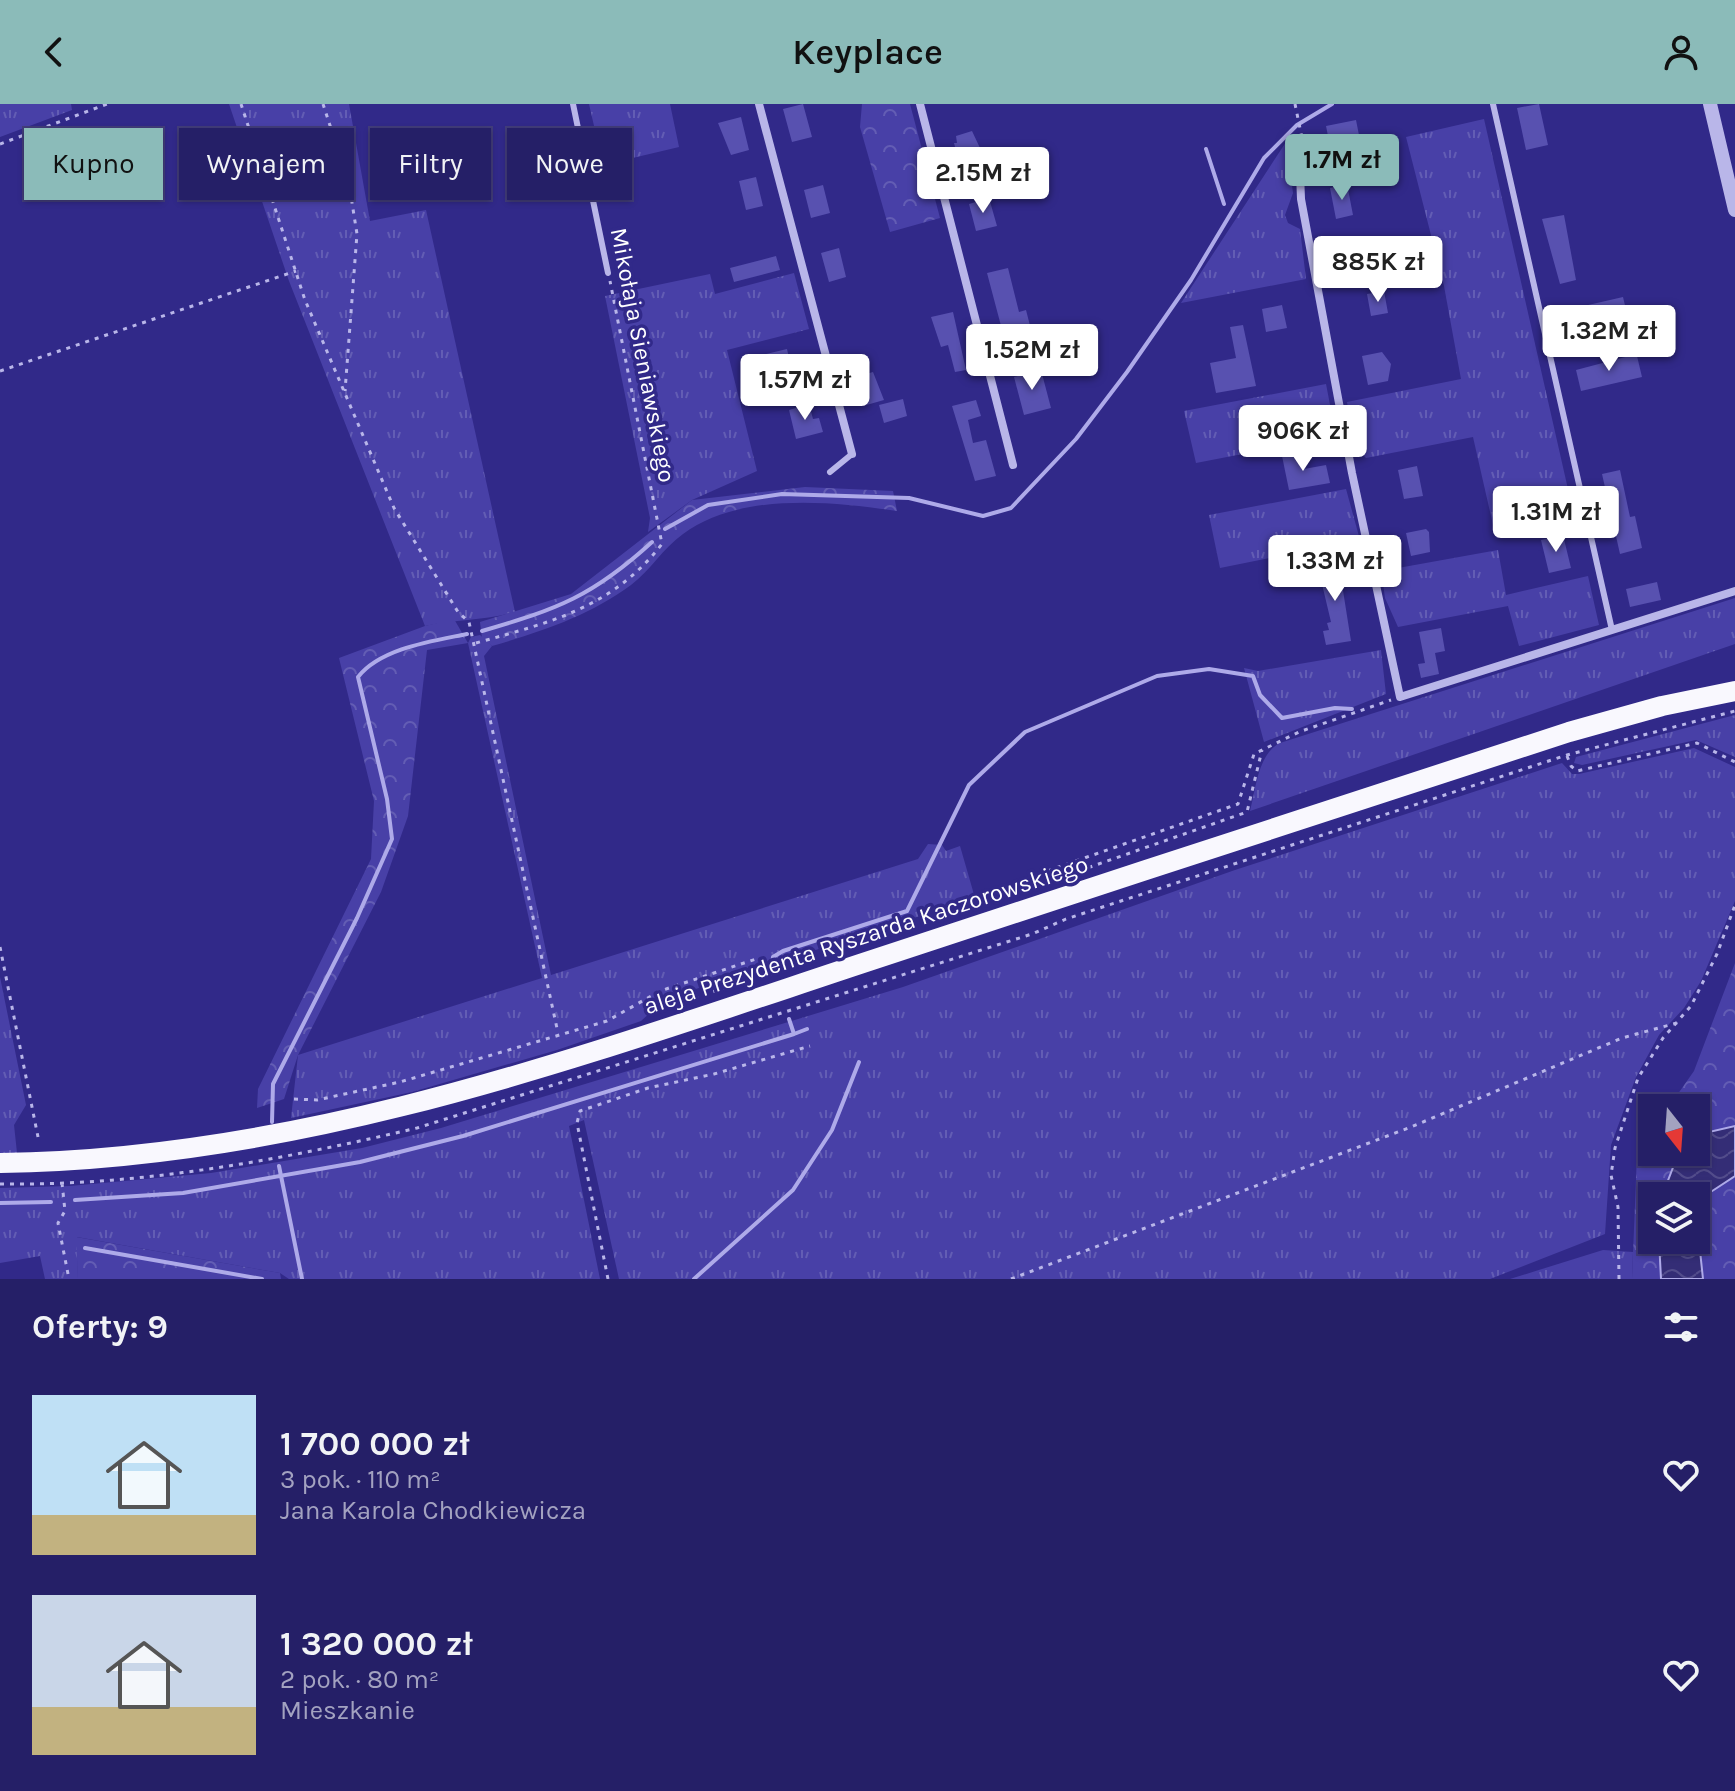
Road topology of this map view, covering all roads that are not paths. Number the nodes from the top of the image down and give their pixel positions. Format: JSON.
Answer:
{"nodes":[{"id":1,"x":573,"y":104,"type":"edge"},
{"id":2,"x":759,"y":104,"type":"edge"},
{"id":3,"x":920,"y":104,"type":"edge"},
{"id":4,"x":1493,"y":104,"type":"edge"},
{"id":5,"x":1710,"y":104,"type":"edge"},
{"id":6,"x":1299,"y":148,"type":"dead end"},
{"id":7,"x":1735,"y":210,"type":"edge"},
{"id":8,"x":608,"y":273,"type":"road end"},
{"id":9,"x":852,"y":454,"type":"joint"},
{"id":10,"x":1013,"y":465,"type":"dead end"},
{"id":11,"x":830,"y":472,"type":"dead end"},
{"id":12,"x":1735,"y":591,"type":"edge"},
{"id":13,"x":1612,"y":630,"type":"junction"},
{"id":14,"x":1735,"y":691,"type":"edge"},
{"id":15,"x":0,"y":1163,"type":"edge"}],
"edges":[{"from":1,"to":8,"type":"lane","name":"Mikołaja Sieniawskiego"},
{"from":2,"to":9,"type":"street"},
{"from":3,"to":10,"type":"street"},
{"from":4,"to":13,"type":"lane"},
{"from":5,"to":7,"type":"street"},
{"from":6,"to":13,"type":"street"},
{"from":9,"to":11,"type":"lane"},
{"from":12,"to":13,"type":"street"},
{"from":14,"to":15,"type":"main road","name":"aleja Prezydenta Ryszarda Kaczorowskiego"}]}
